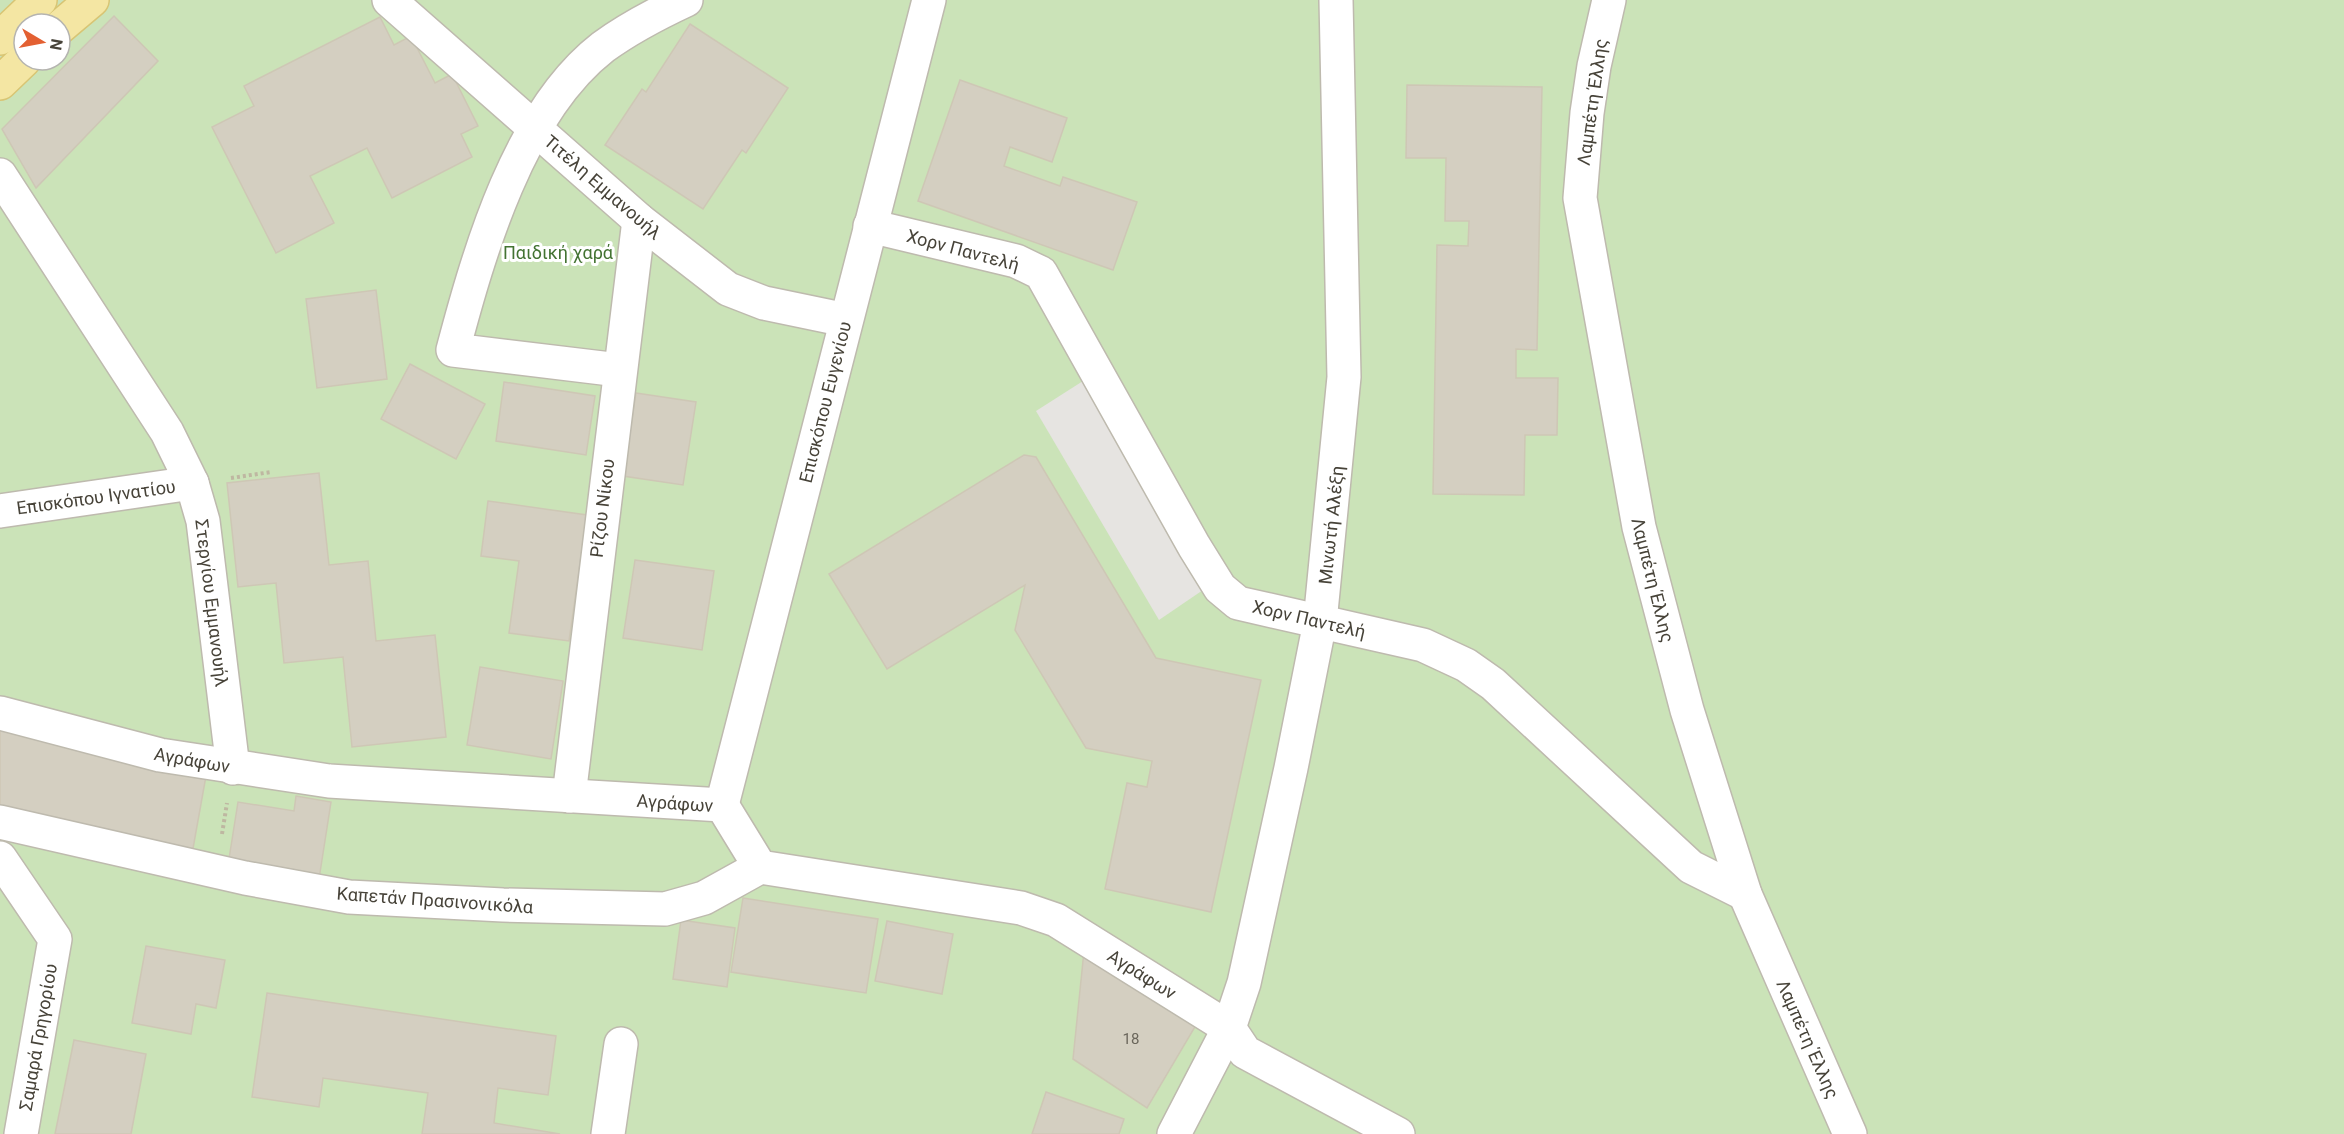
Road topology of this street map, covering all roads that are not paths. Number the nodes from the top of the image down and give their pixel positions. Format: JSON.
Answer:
{"nodes":[{"id":1,"x":40,"y":0,"type":"edge"},
{"id":2,"x":389,"y":0,"type":"edge"},
{"id":3,"x":686,"y":0,"type":"edge"},
{"id":4,"x":929,"y":0,"type":"edge"},
{"id":5,"x":1336,"y":0,"type":"edge"},
{"id":6,"x":1609,"y":0,"type":"edge"},
{"id":7,"x":0,"y":38,"type":"edge"},
{"id":8,"x":12,"y":72,"type":"edge"},
{"id":9,"x":0,"y":83,"type":"edge"},
{"id":10,"x":535,"y":129,"type":"junction"},
{"id":11,"x":0,"y":175,"type":"edge"},
{"id":12,"x":639,"y":220,"type":"junction"},
{"id":13,"x":870,"y":226,"type":"junction"},
{"id":14,"x":846,"y":320,"type":"junction"},
{"id":15,"x":619,"y":370,"type":"junction"},
{"id":16,"x":192,"y":483,"type":"junction"},
{"id":17,"x":0,"y":511,"type":"edge"},
{"id":18,"x":1320,"y":622,"type":"junction"},
{"id":19,"x":0,"y":713,"type":"edge"},
{"id":20,"x":233,"y":768,"type":"junction"},
{"id":21,"x":569,"y":796,"type":"junction"},
{"id":22,"x":722,"y":805,"type":"junction"},
{"id":23,"x":0,"y":822,"type":"edge"},
{"id":24,"x":0,"y":858,"type":"edge"},
{"id":25,"x":760,"y":867,"type":"junction"},
{"id":26,"x":1745,"y":894,"type":"junction"},
{"id":27,"x":1229,"y":1028,"type":"junction"},
{"id":28,"x":621,"y":1044,"type":"dead end"},
{"id":29,"x":21,"y":1134,"type":"edge"},
{"id":30,"x":608,"y":1134,"type":"edge"},
{"id":31,"x":1174,"y":1134,"type":"edge"},
{"id":32,"x":1398,"y":1134,"type":"edge"},
{"id":33,"x":1850,"y":1134,"type":"edge"}],
"edges":[{"from":1,"to":7,"type":"main road"},
{"from":2,"to":10,"type":"street","name":"Τιτέλη Εμμανουήλ"},
{"from":3,"to":10,"type":"street"},
{"from":4,"to":13,"type":"street","name":"Επισκόπου Ευγενίου"},
{"from":5,"to":18,"type":"street","name":"Μινωτή Αλέξη"},
{"from":6,"to":26,"type":"street","name":"Λαμπέτη Έλλης"},
{"from":8,"to":9,"type":"main road"},
{"from":10,"to":12,"type":"street","name":"Τιτέλη Εμμανουήλ"},
{"from":10,"to":15,"type":"street"},
{"from":11,"to":16,"type":"street","name":"Στεργίου Εμμανουήλ"},
{"from":12,"to":14,"type":"street","name":"Τιτέλη Εμμανουήλ"},
{"from":12,"to":15,"type":"street","name":"Ρίζου Νίκου"},
{"from":13,"to":14,"type":"street","name":"Επισκόπου Ευγενίου"},
{"from":13,"to":18,"type":"street","name":"Χορν Παντελή"},
{"from":14,"to":22,"type":"street","name":"Επισκόπου Ευγενίου"},
{"from":15,"to":21,"type":"street","name":"Ρίζου Νίκου"},
{"from":16,"to":17,"type":"street","name":"Επισκόπου Ιγνατίου"},
{"from":16,"to":20,"type":"street","name":"Στεργίου Εμμανουήλ"},
{"from":18,"to":26,"type":"street","name":"Χορν Παντελή"},
{"from":18,"to":27,"type":"street","name":"Μινωτή Αλέξη"},
{"from":19,"to":20,"type":"street","name":"Αγράφων"},
{"from":20,"to":21,"type":"street","name":"Αγράφων"},
{"from":21,"to":22,"type":"street","name":"Αγράφων"},
{"from":22,"to":25,"type":"street","name":"Αγράφων"},
{"from":23,"to":25,"type":"street","name":"Καπετάν Πρασινονικόλα"},
{"from":24,"to":29,"type":"street","name":"Σαμαρά Γρηγορίου"},
{"from":25,"to":27,"type":"street","name":"Αγράφων"},
{"from":26,"to":33,"type":"street","name":"Λαμπέτη Έλλης"},
{"from":27,"to":31,"type":"street","name":"Μινωτή Αλέξη"},
{"from":27,"to":32,"type":"street","name":"Αγράφων"},
{"from":28,"to":30,"type":"street"}]}
